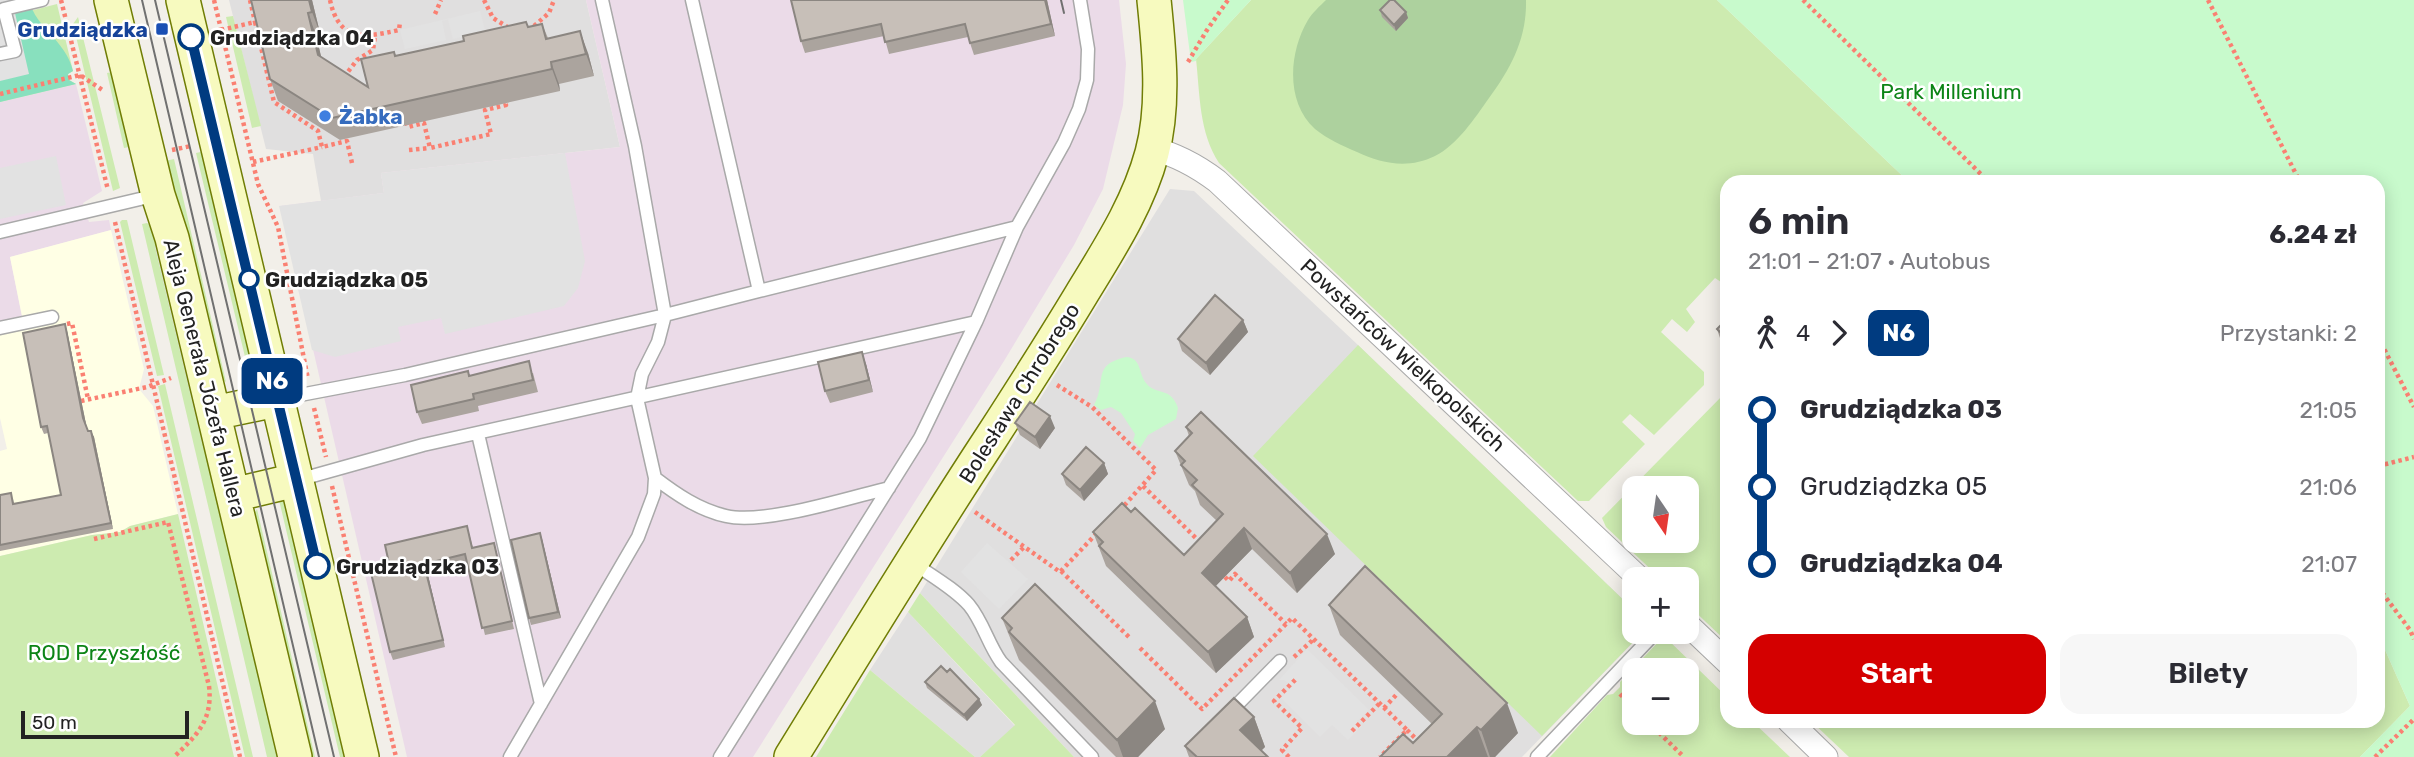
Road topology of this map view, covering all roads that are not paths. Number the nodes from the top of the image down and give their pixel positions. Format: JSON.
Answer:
{"nodes":[{"id":1,"x":42,"y":0,"type":"edge"},
{"id":2,"x":111,"y":0,"type":"edge"},
{"id":3,"x":183,"y":0,"type":"edge"},
{"id":4,"x":602,"y":0,"type":"edge"},
{"id":5,"x":692,"y":0,"type":"edge"},
{"id":6,"x":1080,"y":0,"type":"edge"},
{"id":7,"x":1154,"y":0,"type":"edge"},
{"id":8,"x":0,"y":54,"type":"edge"},
{"id":9,"x":1153,"y":149,"type":"junction"},
{"id":10,"x":158,"y":195,"type":"junction"},
{"id":11,"x":1017,"y":227,"type":"junction"},
{"id":12,"x":0,"y":232,"type":"edge"},
{"id":13,"x":759,"y":291,"type":"junction"},
{"id":14,"x":666,"y":315,"type":"junction"},
{"id":15,"x":52,"y":317,"type":"road end"},
{"id":16,"x":976,"y":322,"type":"junction"},
{"id":17,"x":0,"y":328,"type":"edge"},
{"id":18,"x":637,"y":398,"type":"junction"},
{"id":19,"x":276,"y":400,"type":"junction"},
{"id":20,"x":214,"y":413,"type":"junction"},
{"id":21,"x":478,"y":433,"type":"junction"},
{"id":22,"x":655,"y":478,"type":"junction"},
{"id":23,"x":296,"y":481,"type":"junction"},
{"id":24,"x":889,"y":488,"type":"junction"},
{"id":25,"x":233,"y":495,"type":"junction"},
{"id":26,"x":912,"y":562,"type":"junction"},
{"id":27,"x":1627,"y":567,"type":"edge"},
{"id":28,"x":1699,"y":635,"type":"edge"},
{"id":29,"x":1645,"y":644,"type":"edge"},
{"id":30,"x":1720,"y":655,"type":"edge"},
{"id":31,"x":1282,"y":664,"type":"road end"},
{"id":32,"x":541,"y":704,"type":"junction"},
{"id":33,"x":1214,"y":728,"type":"edge"},
{"id":34,"x":1796,"y":728,"type":"edge"},
{"id":35,"x":295,"y":757,"type":"edge"},
{"id":36,"x":362,"y":757,"type":"edge"},
{"id":37,"x":510,"y":757,"type":"edge"},
{"id":38,"x":720,"y":757,"type":"edge"},
{"id":39,"x":791,"y":757,"type":"edge"},
{"id":40,"x":1092,"y":757,"type":"edge"},
{"id":41,"x":1537,"y":757,"type":"edge"},
{"id":42,"x":1826,"y":757,"type":"edge"}],
"edges":[{"from":1,"to":8,"type":"lane"},
{"from":2,"to":10,"type":"main road","name":"Aleja Generała Józefa Hallera"},
{"from":3,"to":19,"type":"main road"},
{"from":4,"to":14,"type":"lane"},
{"from":5,"to":13,"type":"lane"},
{"from":6,"to":11,"type":"lane"},
{"from":7,"to":9,"type":"main road","name":"Bolesława Chrobrego"},
{"from":9,"to":26,"type":"main road","name":"Bolesława Chrobrego"},
{"from":9,"to":27,"type":"street","name":"Powstańców Wielkopolskich"},
{"from":10,"to":12,"type":"lane"},
{"from":10,"to":20,"type":"main road","name":"Aleja Generała Józefa Hallera"},
{"from":11,"to":13,"type":"lane"},
{"from":11,"to":16,"type":"lane"},
{"from":13,"to":14,"type":"lane"},
{"from":14,"to":18,"type":"lane"},
{"from":14,"to":19,"type":"lane"},
{"from":15,"to":17,"type":"lane"},
{"from":16,"to":18,"type":"lane"},
{"from":16,"to":24,"type":"lane"},
{"from":18,"to":21,"type":"lane"},
{"from":18,"to":22,"type":"lane"},
{"from":19,"to":20,"type":"main road"},
{"from":19,"to":23,"type":"main road"},
{"from":20,"to":25,"type":"main road","name":"Aleja Generała Józefa Hallera"},
{"from":21,"to":23,"type":"lane"},
{"from":21,"to":32,"type":"lane"},
{"from":22,"to":24,"type":"lane"},
{"from":22,"to":32,"type":"lane"},
{"from":23,"to":25,"type":"main road"},
{"from":23,"to":36,"type":"main road"},
{"from":24,"to":38,"type":"lane"},
{"from":25,"to":35,"type":"main road","name":"Aleja Generała Józefa Hallera"},
{"from":26,"to":39,"type":"main road","name":"Bolesława Chrobrego"},
{"from":26,"to":40,"type":"lane"},
{"from":28,"to":30,"type":"street"},
{"from":29,"to":41,"type":"lane"},
{"from":31,"to":33,"type":"lane"},
{"from":32,"to":37,"type":"lane"},
{"from":34,"to":42,"type":"street"}]}
